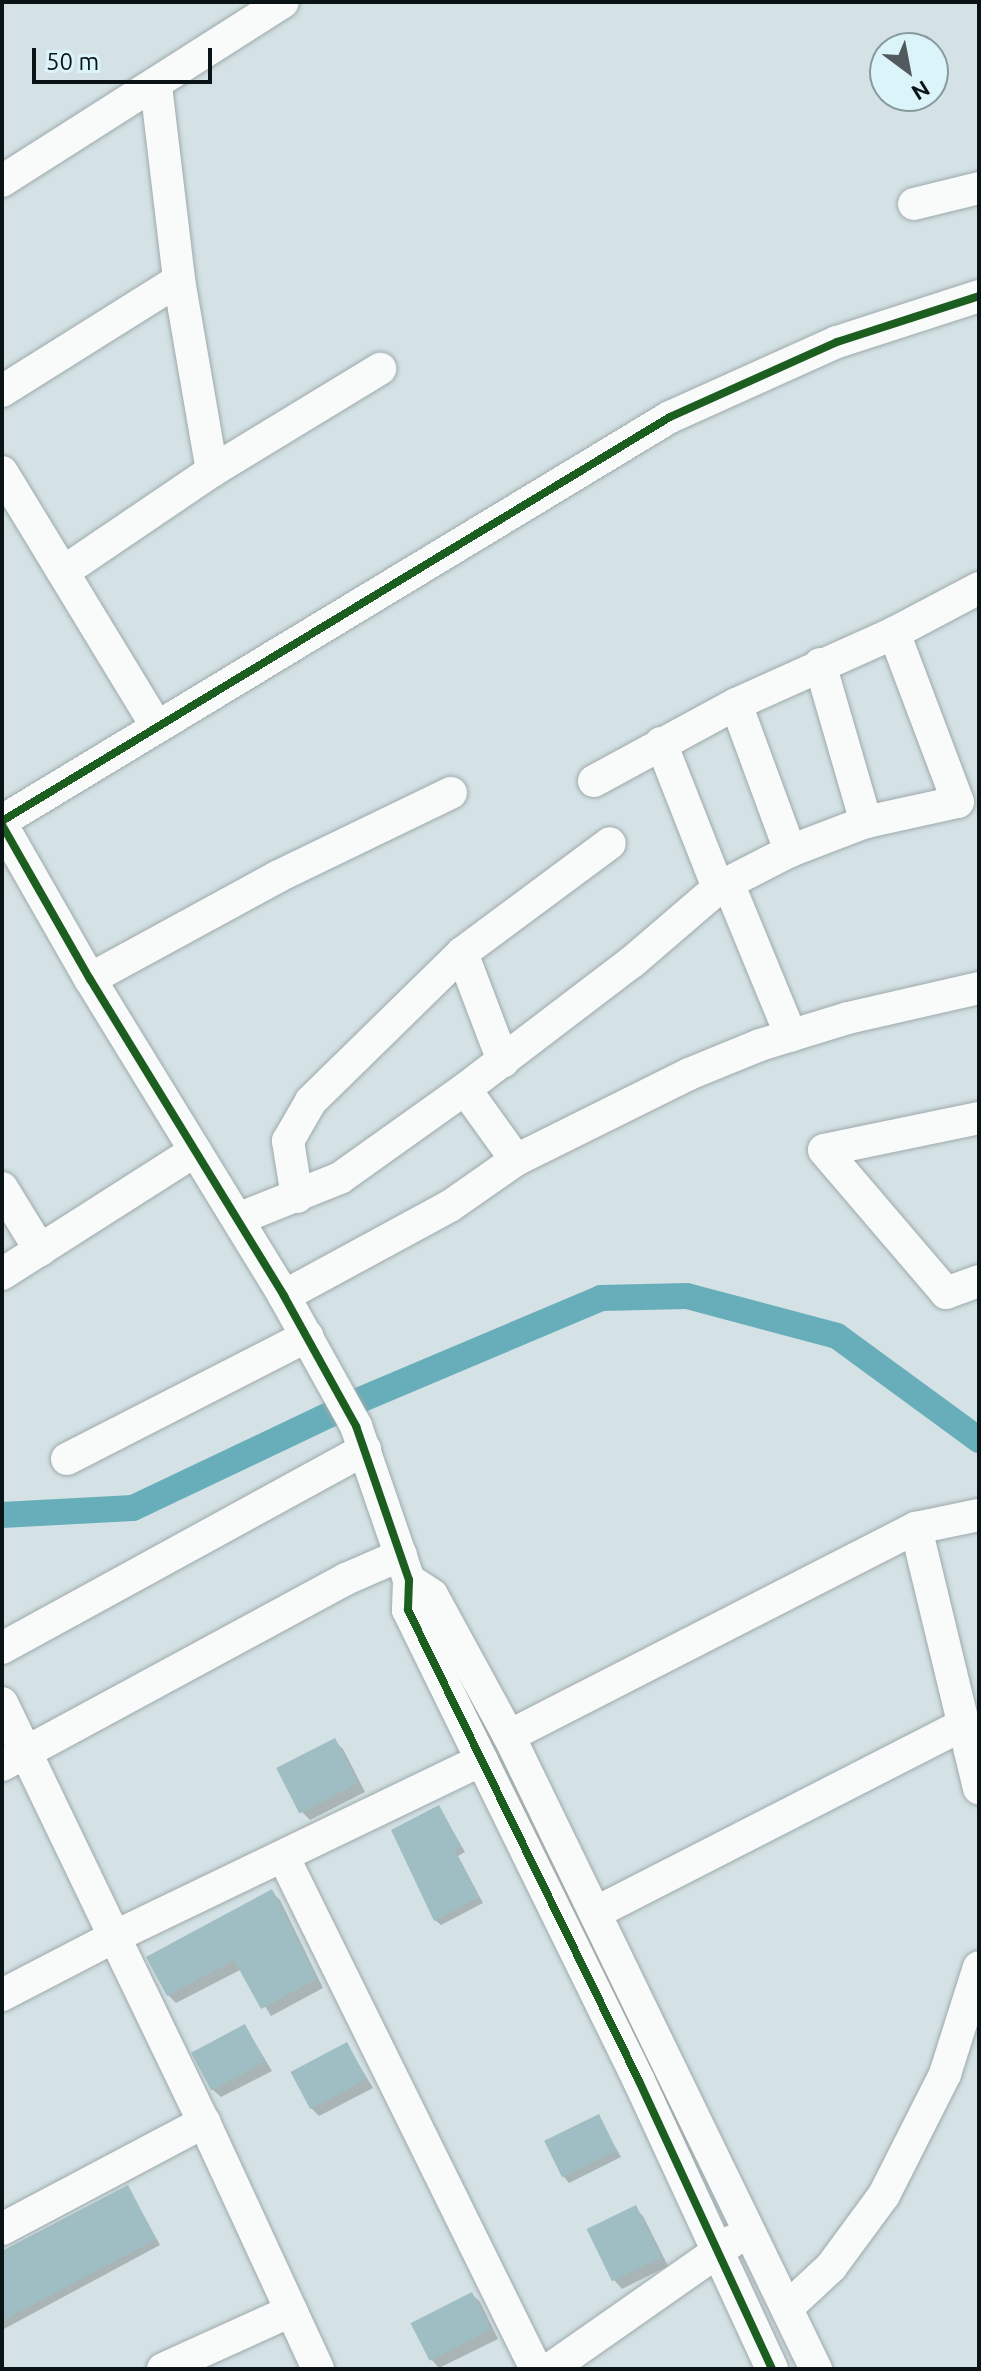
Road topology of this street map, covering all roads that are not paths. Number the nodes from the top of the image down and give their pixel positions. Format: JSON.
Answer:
{"nodes":[{"id":1,"x":283,"y":2,"type":"edge"},
{"id":2,"x":156,"y":86,"type":"junction"},
{"id":3,"x":2,"y":181,"type":"edge"},
{"id":4,"x":979,"y":188,"type":"edge"},
{"id":5,"x":914,"y":204,"type":"dead end"},
{"id":6,"x":179,"y":280,"type":"junction"},
{"id":7,"x":979,"y":296,"type":"edge"},
{"id":8,"x":380,"y":369,"type":"dead end"},
{"id":9,"x":2,"y":391,"type":"edge"},
{"id":10,"x":212,"y":471,"type":"junction"},
{"id":11,"x":2,"y":472,"type":"edge"},
{"id":12,"x":63,"y":572,"type":"junction"},
{"id":13,"x":979,"y":588,"type":"edge"},
{"id":14,"x":894,"y":633,"type":"junction"},
{"id":15,"x":820,"y":664,"type":"junction"},
{"id":16,"x":736,"y":704,"type":"junction"},
{"id":17,"x":157,"y":727,"type":"junction"},
{"id":18,"x":661,"y":743,"type":"junction"},
{"id":19,"x":594,"y":781,"type":"dead end"},
{"id":20,"x":451,"y":793,"type":"dead end"},
{"id":21,"x":968,"y":799,"type":"edge"},
{"id":22,"x":866,"y":822,"type":"junction"},
{"id":23,"x":2,"y":823,"type":"edge"},
{"id":24,"x":610,"y":843,"type":"dead end"},
{"id":25,"x":790,"y":851,"type":"junction"},
{"id":26,"x":723,"y":885,"type":"junction"},
{"id":27,"x":462,"y":953,"type":"junction"},
{"id":28,"x":90,"y":979,"type":"junction"},
{"id":29,"x":979,"y":988,"type":"edge"},
{"id":30,"x":791,"y":1036,"type":"junction"},
{"id":31,"x":503,"y":1061,"type":"junction"},
{"id":32,"x":465,"y":1089,"type":"junction"},
{"id":33,"x":979,"y":1118,"type":"edge"},
{"id":34,"x":195,"y":1151,"type":"junction"},
{"id":35,"x":516,"y":1160,"type":"junction"},
{"id":36,"x":2,"y":1188,"type":"edge"},
{"id":37,"x":297,"y":1197,"type":"junction"},
{"id":38,"x":238,"y":1219,"type":"junction"},
{"id":39,"x":40,"y":1250,"type":"junction"},
{"id":40,"x":2,"y":1274,"type":"edge"},
{"id":41,"x":979,"y":1281,"type":"edge"},
{"id":42,"x":284,"y":1296,"type":"junction"},
{"id":43,"x":307,"y":1336,"type":"junction"},
{"id":44,"x":361,"y":1438,"type":"junction"},
{"id":45,"x":67,"y":1459,"type":"dead end"},
{"id":46,"x":979,"y":1515,"type":"edge"},
{"id":47,"x":916,"y":1528,"type":"junction"},
{"id":48,"x":405,"y":1568,"type":"junction"},
{"id":49,"x":2,"y":1648,"type":"edge"},
{"id":50,"x":2,"y":1703,"type":"edge"},
{"id":51,"x":964,"y":1724,"type":"junction"},
{"id":52,"x":509,"y":1736,"type":"junction"},
{"id":53,"x":14,"y":1759,"type":"edge"},
{"id":54,"x":482,"y":1760,"type":"junction"},
{"id":55,"x":979,"y":1789,"type":"edge"},
{"id":56,"x":283,"y":1856,"type":"junction"},
{"id":57,"x":595,"y":1913,"type":"junction"},
{"id":58,"x":114,"y":1937,"type":"junction"},
{"id":59,"x":979,"y":1967,"type":"edge"},
{"id":60,"x":2,"y":1995,"type":"edge"},
{"id":61,"x":204,"y":2122,"type":"junction"},
{"id":62,"x":2,"y":2229,"type":"edge"},
{"id":63,"x":750,"y":2231,"type":"junction"},
{"id":64,"x":717,"y":2251,"type":"junction"},
{"id":65,"x":788,"y":2307,"type":"junction"},
{"id":66,"x":291,"y":2311,"type":"junction"},
{"id":67,"x":163,"y":2369,"type":"edge"},
{"id":68,"x":318,"y":2369,"type":"edge"},
{"id":69,"x":536,"y":2369,"type":"edge"},
{"id":70,"x":550,"y":2369,"type":"edge"},
{"id":71,"x":772,"y":2369,"type":"edge"},
{"id":72,"x":816,"y":2369,"type":"edge"}],
"edges":[{"from":1,"to":2,"type":"street"},
{"from":2,"to":3,"type":"street"},
{"from":2,"to":6,"type":"street"},
{"from":4,"to":5,"type":"street"},
{"from":6,"to":9,"type":"street"},
{"from":6,"to":10,"type":"street"},
{"from":7,"to":17,"type":"street"},
{"from":8,"to":10,"type":"street"},
{"from":10,"to":12,"type":"street"},
{"from":11,"to":12,"type":"street"},
{"from":12,"to":17,"type":"street"},
{"from":13,"to":14,"type":"street"},
{"from":14,"to":15,"type":"street"},
{"from":14,"to":21,"type":"street"},
{"from":15,"to":16,"type":"street"},
{"from":15,"to":22,"type":"street"},
{"from":16,"to":18,"type":"street"},
{"from":16,"to":25,"type":"street"},
{"from":17,"to":23,"type":"street"},
{"from":18,"to":19,"type":"street"},
{"from":18,"to":26,"type":"street"},
{"from":20,"to":28,"type":"street"},
{"from":21,"to":22,"type":"street"},
{"from":22,"to":25,"type":"street"},
{"from":23,"to":28,"type":"street"},
{"from":24,"to":27,"type":"street"},
{"from":25,"to":26,"type":"street"},
{"from":26,"to":30,"type":"street"},
{"from":26,"to":31,"type":"street"},
{"from":27,"to":31,"type":"street"},
{"from":27,"to":37,"type":"street"},
{"from":28,"to":34,"type":"street"},
{"from":29,"to":30,"type":"street"},
{"from":30,"to":35,"type":"street"},
{"from":31,"to":32,"type":"street"},
{"from":32,"to":35,"type":"street"},
{"from":32,"to":37,"type":"street"},
{"from":33,"to":41,"type":"street"},
{"from":34,"to":38,"type":"street"},
{"from":34,"to":39,"type":"street"},
{"from":35,"to":42,"type":"street"},
{"from":36,"to":39,"type":"street"},
{"from":37,"to":38,"type":"street"},
{"from":38,"to":42,"type":"street"},
{"from":39,"to":40,"type":"street"},
{"from":42,"to":43,"type":"street"},
{"from":43,"to":44,"type":"street"},
{"from":43,"to":45,"type":"street"},
{"from":44,"to":48,"type":"street"},
{"from":44,"to":49,"type":"street"},
{"from":46,"to":47,"type":"street"},
{"from":47,"to":51,"type":"street"},
{"from":47,"to":52,"type":"street"},
{"from":48,"to":52,"type":"street"},
{"from":48,"to":53,"type":"street"},
{"from":48,"to":54,"type":"street"},
{"from":50,"to":53,"type":"street"},
{"from":51,"to":55,"type":"street"},
{"from":51,"to":57,"type":"street"},
{"from":52,"to":57,"type":"street"},
{"from":53,"to":58,"type":"street"},
{"from":54,"to":56,"type":"street"},
{"from":54,"to":64,"type":"street"},
{"from":56,"to":58,"type":"street"},
{"from":56,"to":69,"type":"street"},
{"from":57,"to":63,"type":"street"},
{"from":58,"to":60,"type":"street"},
{"from":58,"to":61,"type":"street"},
{"from":59,"to":65,"type":"street"},
{"from":61,"to":62,"type":"street"},
{"from":61,"to":66,"type":"street"},
{"from":63,"to":64,"type":"street"},
{"from":63,"to":65,"type":"street"},
{"from":64,"to":70,"type":"street"},
{"from":64,"to":71,"type":"street"},
{"from":65,"to":72,"type":"street"},
{"from":66,"to":67,"type":"street"},
{"from":66,"to":68,"type":"street"}]}
